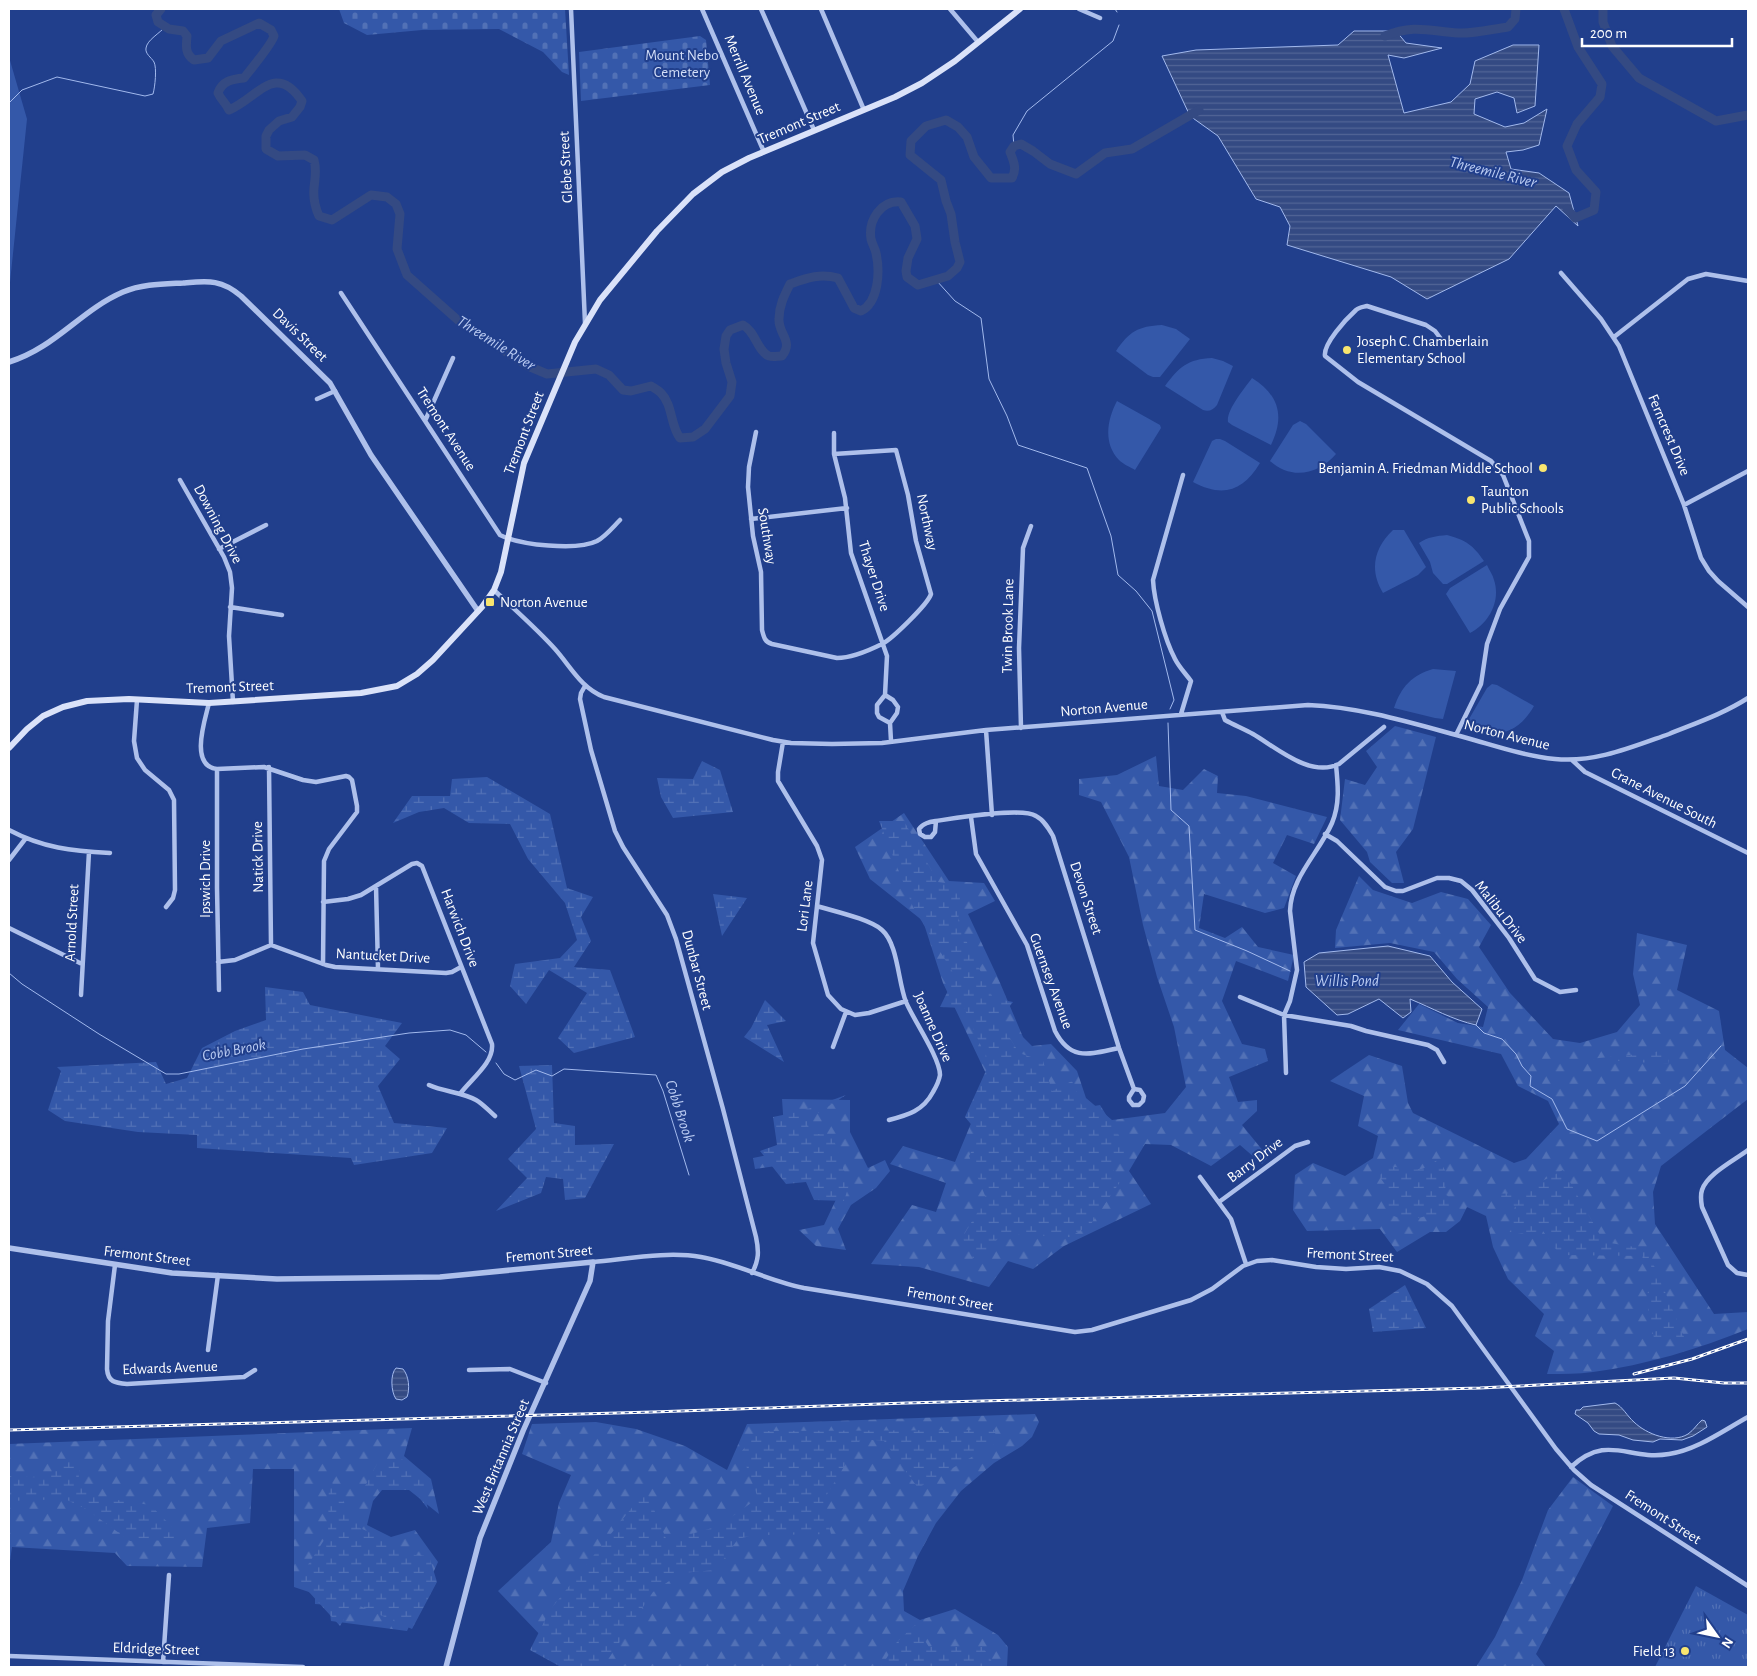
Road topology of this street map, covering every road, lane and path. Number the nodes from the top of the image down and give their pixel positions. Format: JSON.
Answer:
{"nodes":[{"id":1,"x":571,"y":9,"type":"edge"},
{"id":2,"x":702,"y":9,"type":"edge"},
{"id":3,"x":761,"y":9,"type":"edge"},
{"id":4,"x":822,"y":9,"type":"edge"},
{"id":5,"x":950,"y":9,"type":"edge"},
{"id":6,"x":1020,"y":9,"type":"edge"},
{"id":7,"x":1079,"y":9,"type":"edge"},
{"id":8,"x":1100,"y":18,"type":"dead end"},
{"id":9,"x":978,"y":42,"type":"junction"},
{"id":10,"x":864,"y":110,"type":"junction"},
{"id":11,"x":814,"y":130,"type":"junction"},
{"id":12,"x":764,"y":152,"type":"junction"},
{"id":13,"x":1561,"y":273,"type":"dead end"},
{"id":14,"x":1748,"y":281,"type":"edge"},
{"id":15,"x":341,"y":293,"type":"dead end"},
{"id":16,"x":585,"y":323,"type":"junction"},
{"id":17,"x":1614,"y":337,"type":"junction"},
{"id":18,"x":1444,"y":343,"type":"dead end"},
{"id":19,"x":453,"y":358,"type":"dead end"},
{"id":20,"x":9,"y":362,"type":"edge"},
{"id":21,"x":335,"y":391,"type":"junction"},
{"id":22,"x":317,"y":399,"type":"dead end"},
{"id":23,"x":425,"y":421,"type":"junction"},
{"id":24,"x":756,"y":432,"type":"dead end"},
{"id":25,"x":834,"y":433,"type":"dead end"},
{"id":26,"x":834,"y":454,"type":"junction"},
{"id":27,"x":1748,"y":471,"type":"edge"},
{"id":28,"x":1183,"y":475,"type":"dead end"},
{"id":29,"x":180,"y":480,"type":"dead end"},
{"id":30,"x":1684,"y":505,"type":"junction"},
{"id":31,"x":846,"y":508,"type":"junction"},
{"id":32,"x":620,"y":520,"type":"dead end"},
{"id":33,"x":751,"y":520,"type":"junction"},
{"id":34,"x":266,"y":524,"type":"dead end"},
{"id":35,"x":1031,"y":526,"type":"dead end"},
{"id":36,"x":508,"y":538,"type":"junction"},
{"id":37,"x":219,"y":548,"type":"junction"},
{"id":38,"x":494,"y":590,"type":"junction"},
{"id":39,"x":230,"y":607,"type":"junction"},
{"id":40,"x":1748,"y":607,"type":"edge"},
{"id":41,"x":478,"y":611,"type":"junction"},
{"id":42,"x":282,"y":615,"type":"dead end"},
{"id":43,"x":884,"y":643,"type":"junction"},
{"id":44,"x":585,"y":686,"type":"junction"},
{"id":45,"x":885,"y":695,"type":"junction"},
{"id":46,"x":1748,"y":698,"type":"edge"},
{"id":47,"x":137,"y":700,"type":"junction"},
{"id":48,"x":233,"y":702,"type":"junction"},
{"id":49,"x":209,"y":703,"type":"junction"},
{"id":50,"x":1222,"y":712,"type":"junction"},
{"id":51,"x":1181,"y":714,"type":"junction"},
{"id":52,"x":890,"y":723,"type":"junction"},
{"id":53,"x":1384,"y":727,"type":"dead end"},
{"id":54,"x":1021,"y":728,"type":"junction"},
{"id":55,"x":986,"y":730,"type":"junction"},
{"id":56,"x":1456,"y":735,"type":"junction"},
{"id":57,"x":891,"y":741,"type":"junction"},
{"id":58,"x":784,"y":742,"type":"junction"},
{"id":59,"x":9,"y":748,"type":"edge"},
{"id":60,"x":1572,"y":760,"type":"junction"},
{"id":61,"x":1336,"y":765,"type":"junction"},
{"id":62,"x":269,"y":767,"type":"junction"},
{"id":63,"x":217,"y":769,"type":"junction"},
{"id":64,"x":992,"y":815,"type":"junction"},
{"id":65,"x":971,"y":817,"type":"junction"},
{"id":66,"x":936,"y":821,"type":"dead end"},
{"id":67,"x":9,"y":830,"type":"edge"},
{"id":68,"x":1325,"y":834,"type":"junction"},
{"id":69,"x":26,"y":838,"type":"junction"},
{"id":70,"x":89,"y":852,"type":"junction"},
{"id":71,"x":110,"y":852,"type":"dead end"},
{"id":72,"x":1748,"y":853,"type":"edge"},
{"id":73,"x":9,"y":860,"type":"edge"},
{"id":74,"x":376,"y":886,"type":"junction"},
{"id":75,"x":323,"y":902,"type":"junction"},
{"id":76,"x":817,"y":906,"type":"junction"},
{"id":77,"x":166,"y":907,"type":"dead end"},
{"id":78,"x":9,"y":928,"type":"edge"},
{"id":79,"x":271,"y":946,"type":"junction"},
{"id":80,"x":218,"y":962,"type":"junction"},
{"id":81,"x":82,"y":964,"type":"junction"},
{"id":82,"x":323,"y":964,"type":"junction"},
{"id":83,"x":461,"y":967,"type":"junction"},
{"id":84,"x":378,"y":969,"type":"junction"},
{"id":85,"x":219,"y":990,"type":"dead end"},
{"id":86,"x":1576,"y":990,"type":"dead end"},
{"id":87,"x":81,"y":995,"type":"dead end"},
{"id":88,"x":1240,"y":997,"type":"dead end"},
{"id":89,"x":906,"y":1001,"type":"junction"},
{"id":90,"x":846,"y":1012,"type":"junction"},
{"id":91,"x":1284,"y":1015,"type":"junction"},
{"id":92,"x":833,"y":1047,"type":"dead end"},
{"id":93,"x":1119,"y":1048,"type":"junction"},
{"id":94,"x":1444,"y":1062,"type":"dead end"},
{"id":95,"x":1286,"y":1073,"type":"dead end"},
{"id":96,"x":429,"y":1085,"type":"dead end"},
{"id":97,"x":1134,"y":1089,"type":"dead end"},
{"id":98,"x":460,"y":1094,"type":"junction"},
{"id":99,"x":494,"y":1116,"type":"dead end"},
{"id":100,"x":889,"y":1120,"type":"dead end"},
{"id":101,"x":1308,"y":1142,"type":"dead end"},
{"id":102,"x":1748,"y":1150,"type":"edge"},
{"id":103,"x":1200,"y":1177,"type":"dead end"},
{"id":104,"x":1219,"y":1202,"type":"junction"},
{"id":105,"x":9,"y":1248,"type":"edge"},
{"id":106,"x":593,"y":1262,"type":"junction"},
{"id":107,"x":1246,"y":1264,"type":"junction"},
{"id":108,"x":115,"y":1266,"type":"junction"},
{"id":109,"x":752,"y":1273,"type":"junction"},
{"id":110,"x":218,"y":1275,"type":"junction"},
{"id":111,"x":1748,"y":1275,"type":"edge"},
{"id":112,"x":208,"y":1350,"type":"dead end"},
{"id":113,"x":255,"y":1370,"type":"dead end"},
{"id":114,"x":469,"y":1370,"type":"dead end"},
{"id":115,"x":546,"y":1383,"type":"junction"},
{"id":116,"x":1748,"y":1417,"type":"edge"},
{"id":117,"x":1571,"y":1467,"type":"junction"},
{"id":118,"x":169,"y":1575,"type":"dead end"},
{"id":119,"x":1748,"y":1586,"type":"edge"},
{"id":120,"x":9,"y":1656,"type":"edge"},
{"id":121,"x":163,"y":1662,"type":"junction"},
{"id":122,"x":303,"y":1667,"type":"edge"},
{"id":123,"x":446,"y":1667,"type":"edge"}],
"edges":[{"from":1,"to":16,"type":"street","name":"Glebe Street"},
{"from":2,"to":12,"type":"street","name":"Merrill Avenue"},
{"from":3,"to":11,"type":"street"},
{"from":4,"to":10,"type":"street"},
{"from":5,"to":9,"type":"street"},
{"from":6,"to":9,"type":"main road","name":"Tremont Street"},
{"from":7,"to":8,"type":"street"},
{"from":9,"to":10,"type":"main road","name":"Tremont Street"},
{"from":10,"to":11,"type":"main road","name":"Tremont Street"},
{"from":11,"to":12,"type":"main road","name":"Tremont Street"},
{"from":12,"to":16,"type":"main road","name":"Tremont Street"},
{"from":13,"to":17,"type":"street","name":"Ferncrest Drive"},
{"from":14,"to":17,"type":"street"},
{"from":15,"to":23,"type":"street","name":"Tremont Avenue"},
{"from":16,"to":36,"type":"main road","name":"Tremont Street"},
{"from":17,"to":30,"type":"street","name":"Ferncrest Drive"},
{"from":18,"to":56,"type":"street"},
{"from":19,"to":23,"type":"street"},
{"from":20,"to":21,"type":"street","name":"Davis Street"},
{"from":21,"to":22,"type":"street"},
{"from":21,"to":41,"type":"street","name":"Davis Street"},
{"from":23,"to":36,"type":"street","name":"Tremont Avenue"},
{"from":24,"to":33,"type":"street","name":"Southway"},
{"from":25,"to":26,"type":"street","name":"Thayer Drive"},
{"from":26,"to":31,"type":"street","name":"Thayer Drive"},
{"from":26,"to":43,"type":"street","name":"Northway"},
{"from":27,"to":30,"type":"street"},
{"from":28,"to":51,"type":"street"},
{"from":29,"to":37,"type":"street","name":"Downing Drive"},
{"from":30,"to":40,"type":"street","name":"Ferncrest Drive"},
{"from":31,"to":33,"type":"street"},
{"from":31,"to":43,"type":"street","name":"Thayer Drive"},
{"from":32,"to":36,"type":"street"},
{"from":33,"to":43,"type":"street","name":"Southway"},
{"from":34,"to":37,"type":"street"},
{"from":35,"to":54,"type":"street","name":"Twin Brook Lane"},
{"from":36,"to":38,"type":"main road","name":"Tremont Street"},
{"from":37,"to":39,"type":"street","name":"Downing Drive"},
{"from":38,"to":41,"type":"main road","name":"Tremont Street"},
{"from":38,"to":44,"type":"street","name":"Norton Avenue"},
{"from":39,"to":42,"type":"street"},
{"from":39,"to":48,"type":"street","name":"Downing Drive"},
{"from":41,"to":48,"type":"main road","name":"Tremont Street"},
{"from":43,"to":45,"type":"street","name":"Thayer Drive"},
{"from":44,"to":58,"type":"street","name":"Norton Avenue"},
{"from":44,"to":109,"type":"street","name":"Dunbar Street"},
{"from":45,"to":52,"type":"street"},
{"from":45,"to":52,"type":"street","name":"Thayer Drive"},
{"from":46,"to":60,"type":"street","name":"Norton Avenue"},
{"from":47,"to":49,"type":"main road","name":"Tremont Street"},
{"from":47,"to":59,"type":"main road","name":"Tremont Street"},
{"from":47,"to":77,"type":"street"},
{"from":48,"to":49,"type":"main road","name":"Tremont Street"},
{"from":49,"to":63,"type":"street"},
{"from":50,"to":51,"type":"street","name":"Norton Avenue"},
{"from":50,"to":56,"type":"street","name":"Norton Avenue"},
{"from":50,"to":61,"type":"street"},
{"from":51,"to":54,"type":"street","name":"Norton Avenue"},
{"from":52,"to":57,"type":"street"},
{"from":53,"to":61,"type":"street"},
{"from":54,"to":55,"type":"street","name":"Norton Avenue"},
{"from":55,"to":57,"type":"street","name":"Norton Avenue"},
{"from":55,"to":64,"type":"street"},
{"from":56,"to":60,"type":"street","name":"Norton Avenue"},
{"from":57,"to":58,"type":"street","name":"Norton Avenue"},
{"from":58,"to":76,"type":"street","name":"Lori Lane"},
{"from":60,"to":72,"type":"street","name":"Crane Avenue South"},
{"from":61,"to":68,"type":"street"},
{"from":62,"to":63,"type":"street"},
{"from":62,"to":75,"type":"street"},
{"from":62,"to":79,"type":"street","name":"Natick Drive"},
{"from":63,"to":80,"type":"street","name":"Ipswich Drive"},
{"from":64,"to":65,"type":"street","name":"Devon Street"},
{"from":64,"to":93,"type":"street","name":"Devon Street"},
{"from":65,"to":66,"type":"street","name":"Devon Street"},
{"from":65,"to":93,"type":"street","name":"Guernsey Avenue"},
{"from":67,"to":69,"type":"street"},
{"from":68,"to":86,"type":"street","name":"Malibu Drive"},
{"from":68,"to":91,"type":"street"},
{"from":69,"to":70,"type":"street"},
{"from":69,"to":73,"type":"street"},
{"from":70,"to":71,"type":"street"},
{"from":70,"to":81,"type":"street","name":"Arnold Street"},
{"from":74,"to":75,"type":"street","name":"Harwich Drive"},
{"from":74,"to":83,"type":"street","name":"Harwich Drive"},
{"from":74,"to":84,"type":"street"},
{"from":75,"to":82,"type":"street"},
{"from":76,"to":89,"type":"street","name":"Joanne Drive"},
{"from":76,"to":90,"type":"street","name":"Lori Lane"},
{"from":78,"to":81,"type":"street"},
{"from":79,"to":80,"type":"street"},
{"from":79,"to":82,"type":"street","name":"Nantucket Drive"},
{"from":80,"to":85,"type":"street","name":"Ipswich Drive"},
{"from":81,"to":87,"type":"street","name":"Arnold Street"},
{"from":82,"to":84,"type":"street","name":"Nantucket Drive"},
{"from":83,"to":84,"type":"street","name":"Nantucket Drive"},
{"from":83,"to":98,"type":"street","name":"Harwich Drive"},
{"from":88,"to":91,"type":"street"},
{"from":89,"to":90,"type":"street"},
{"from":89,"to":100,"type":"street","name":"Joanne Drive"},
{"from":90,"to":92,"type":"street"},
{"from":91,"to":94,"type":"street"},
{"from":91,"to":95,"type":"street"},
{"from":93,"to":97,"type":"street","name":"Devon Street"},
{"from":96,"to":98,"type":"street"},
{"from":98,"to":99,"type":"street"},
{"from":101,"to":104,"type":"street","name":"Barry Drive"},
{"from":102,"to":111,"type":"street"},
{"from":103,"to":104,"type":"street"},
{"from":104,"to":107,"type":"street"},
{"from":105,"to":108,"type":"street","name":"Fremont Street"},
{"from":106,"to":109,"type":"street","name":"Fremont Street"},
{"from":106,"to":110,"type":"street","name":"Fremont Street"},
{"from":106,"to":115,"type":"street","name":"West Britannia Street"},
{"from":107,"to":109,"type":"street","name":"Fremont Street"},
{"from":107,"to":117,"type":"street","name":"Fremont Street"},
{"from":108,"to":110,"type":"street","name":"Fremont Street"},
{"from":108,"to":113,"type":"street","name":"Edwards Avenue"},
{"from":110,"to":112,"type":"street"},
{"from":114,"to":115,"type":"street"},
{"from":115,"to":123,"type":"street","name":"West Britannia Street"},
{"from":116,"to":117,"type":"street"},
{"from":117,"to":119,"type":"street","name":"Fremont Street"},
{"from":118,"to":121,"type":"street"},
{"from":120,"to":121,"type":"street","name":"Eldridge Street"},
{"from":121,"to":122,"type":"street","name":"Eldridge Street"}]}
